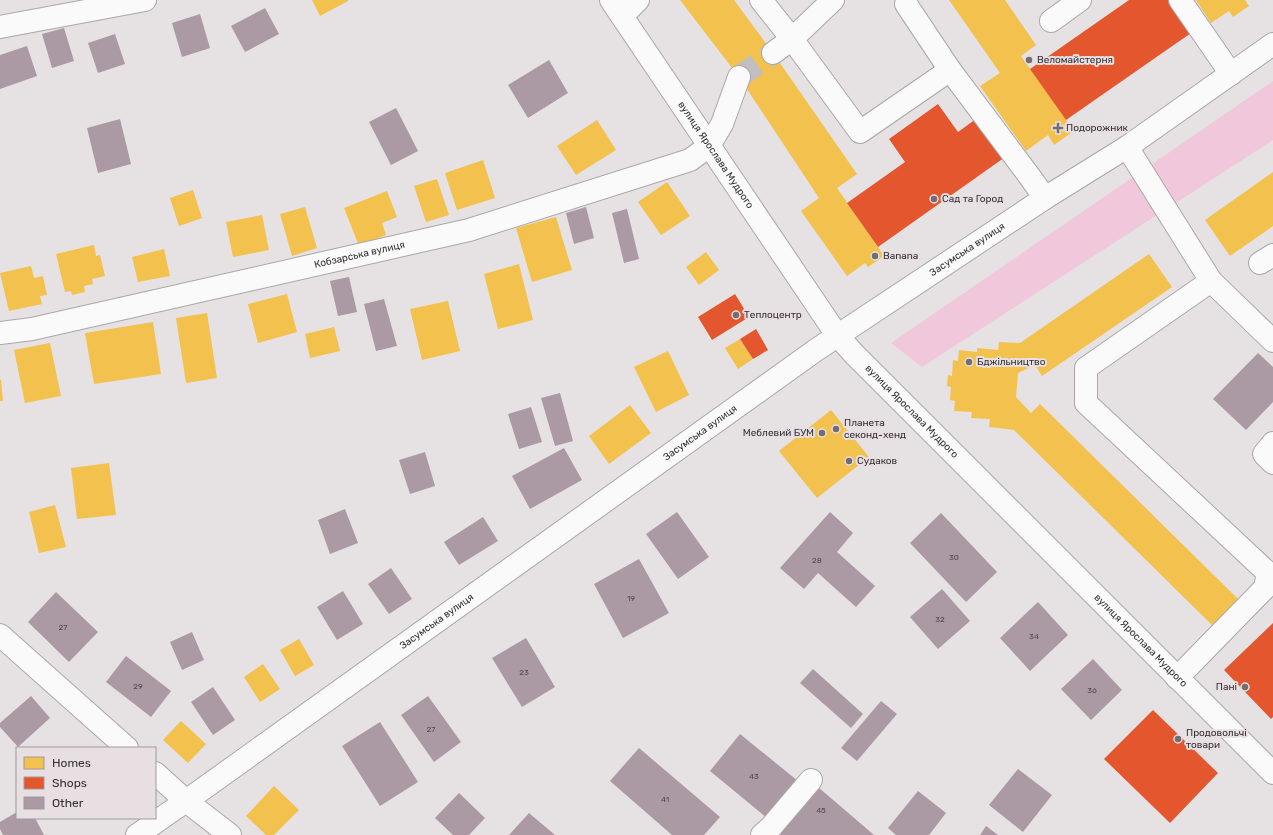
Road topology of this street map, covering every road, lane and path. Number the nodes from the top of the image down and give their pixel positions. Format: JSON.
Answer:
{"nodes":[{"id":1,"x":145,"y":0,"type":"edge"},
{"id":2,"x":638,"y":0,"type":"edge"},
{"id":3,"x":761,"y":0,"type":"edge"},
{"id":4,"x":833,"y":0,"type":"edge"},
{"id":5,"x":1080,"y":0,"type":"edge"},
{"id":6,"x":1180,"y":0,"type":"edge"},
{"id":7,"x":906,"y":4,"type":"dead end"},
{"id":8,"x":616,"y":8,"type":"edge"},
{"id":9,"x":1051,"y":21,"type":"dead end"},
{"id":10,"x":0,"y":27,"type":"edge"},
{"id":11,"x":792,"y":39,"type":"junction"},
{"id":12,"x":1273,"y":44,"type":"edge"},
{"id":13,"x":773,"y":53,"type":"tunnel mouth"},
{"id":14,"x":950,"y":70,"type":"junction"},
{"id":15,"x":1231,"y":74,"type":"junction"},
{"id":16,"x":739,"y":77,"type":"tunnel mouth"},
{"id":17,"x":709,"y":146,"type":"junction"},
{"id":18,"x":1127,"y":147,"type":"junction"},
{"id":19,"x":1045,"y":198,"type":"junction"},
{"id":20,"x":1211,"y":281,"type":"junction"},
{"id":21,"x":0,"y":333,"type":"edge"},
{"id":22,"x":837,"y":335,"type":"junction"},
{"id":23,"x":1273,"y":341,"type":"edge"},
{"id":24,"x":1273,"y":443,"type":"edge"},
{"id":25,"x":1273,"y":463,"type":"edge"},
{"id":26,"x":0,"y":635,"type":"edge"},
{"id":27,"x":1177,"y":678,"type":"junction"},
{"id":28,"x":126,"y":747,"type":"edge"},
{"id":29,"x":1273,"y":773,"type":"edge"},
{"id":30,"x":156,"y":774,"type":"edge"},
{"id":31,"x":811,"y":780,"type":"dead end"},
{"id":32,"x":186,"y":802,"type":"junction"},
{"id":33,"x":137,"y":835,"type":"edge"},
{"id":34,"x":230,"y":835,"type":"edge"},
{"id":35,"x":762,"y":835,"type":"edge"}],
"edges":[{"from":1,"to":10,"type":"street"},
{"from":2,"to":8,"type":"street"},
{"from":3,"to":11,"type":"street"},
{"from":4,"to":11,"type":"street"},
{"from":5,"to":9,"type":"street"},
{"from":6,"to":15,"type":"street"},
{"from":7,"to":14,"type":"street"},
{"from":8,"to":17,"type":"street","name":"вулиця Ярослава Мудрого"},
{"from":11,"to":13,"type":"street"},
{"from":11,"to":14,"type":"street"},
{"from":12,"to":15,"type":"street","name":"Засумська вулиця"},
{"from":14,"to":19,"type":"street"},
{"from":15,"to":18,"type":"street","name":"Засумська вулиця"},
{"from":16,"to":17,"type":"street"},
{"from":17,"to":21,"type":"street","name":"Кобзарська вулиця"},
{"from":17,"to":22,"type":"street","name":"вулиця Ярослава Мудрого"},
{"from":18,"to":19,"type":"street","name":"Засумська вулиця"},
{"from":18,"to":20,"type":"street"},
{"from":19,"to":22,"type":"street","name":"Засумська вулиця"},
{"from":20,"to":23,"type":"street"},
{"from":20,"to":27,"type":"street"},
{"from":22,"to":27,"type":"street","name":"вулиця Ярослава Мудрого"},
{"from":22,"to":32,"type":"street","name":"Засумська вулиця"},
{"from":24,"to":25,"type":"street"},
{"from":26,"to":28,"type":"street"},
{"from":27,"to":29,"type":"street","name":"вулиця Ярослава Мудрого"},
{"from":30,"to":32,"type":"street"},
{"from":31,"to":35,"type":"street"},
{"from":32,"to":33,"type":"street","name":"Засумська вулиця"},
{"from":32,"to":34,"type":"street"}]}
